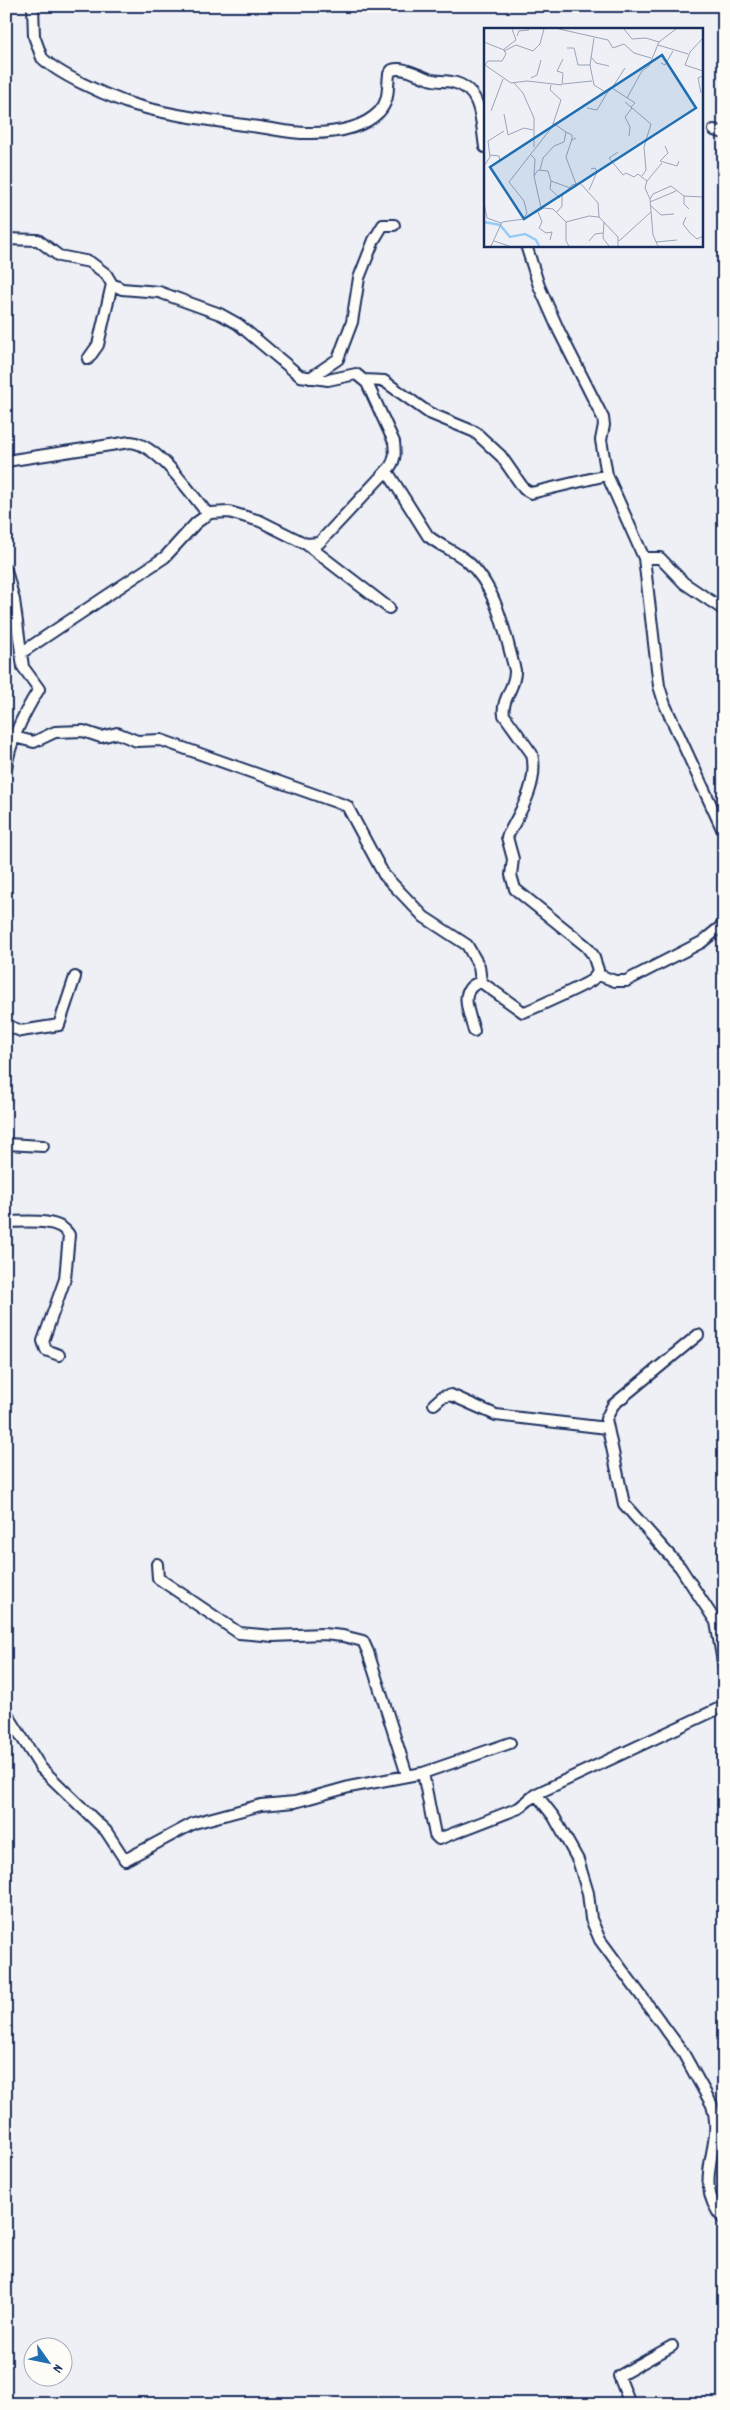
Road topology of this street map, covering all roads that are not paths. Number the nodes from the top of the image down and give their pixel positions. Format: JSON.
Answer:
{"nodes":[{"id":1,"x":33,"y":6,"type":"edge"},
{"id":2,"x":484,"y":139,"type":"edge"},
{"id":3,"x":394,"y":225,"type":"dead end"},
{"id":4,"x":6,"y":239,"type":"edge"},
{"id":5,"x":526,"y":246,"type":"edge"},
{"id":6,"x":112,"y":284,"type":"junction"},
{"id":7,"x":88,"y":359,"type":"dead end"},
{"id":8,"x":310,"y":378,"type":"junction"},
{"id":9,"x":364,"y":380,"type":"junction"},
{"id":10,"x":6,"y":461,"type":"edge"},
{"id":11,"x":386,"y":471,"type":"junction"},
{"id":12,"x":608,"y":475,"type":"junction"},
{"id":13,"x":208,"y":514,"type":"junction"},
{"id":14,"x":306,"y":544,"type":"junction"},
{"id":15,"x":644,"y":558,"type":"junction"},
{"id":16,"x":6,"y":570,"type":"edge"},
{"id":17,"x":389,"y":608,"type":"dead end"},
{"id":18,"x":724,"y":610,"type":"edge"},
{"id":19,"x":20,"y":653,"type":"junction"},
{"id":20,"x":14,"y":737,"type":"junction"},
{"id":21,"x":6,"y":768,"type":"edge"},
{"id":22,"x":724,"y":833,"type":"edge"},
{"id":23,"x":724,"y":924,"type":"edge"},
{"id":24,"x":596,"y":974,"type":"junction"},
{"id":25,"x":75,"y":977,"type":"dead end"},
{"id":26,"x":481,"y":982,"type":"junction"},
{"id":27,"x":6,"y":1025,"type":"edge"},
{"id":28,"x":474,"y":1031,"type":"dead end"},
{"id":29,"x":6,"y":1144,"type":"edge"},
{"id":30,"x":42,"y":1146,"type":"dead end"},
{"id":31,"x":6,"y":1222,"type":"edge"},
{"id":32,"x":698,"y":1335,"type":"dead end"},
{"id":33,"x":60,"y":1355,"type":"dead end"},
{"id":34,"x":434,"y":1404,"type":"dead end"},
{"id":35,"x":607,"y":1428,"type":"junction"},
{"id":36,"x":156,"y":1564,"type":"dead end"},
{"id":37,"x":720,"y":1619,"type":"edge"},
{"id":38,"x":724,"y":1668,"type":"edge"},
{"id":39,"x":724,"y":1706,"type":"edge"},
{"id":40,"x":6,"y":1712,"type":"edge"},
{"id":41,"x":10,"y":1727,"type":"edge"},
{"id":42,"x":510,"y":1743,"type":"dead end"},
{"id":43,"x":424,"y":1773,"type":"junction"},
{"id":44,"x":407,"y":1775,"type":"junction"},
{"id":45,"x":536,"y":1794,"type":"junction"},
{"id":46,"x":724,"y":2220,"type":"edge"},
{"id":47,"x":672,"y":2346,"type":"dead end"},
{"id":48,"x":630,"y":2404,"type":"edge"}],
"edges":[{"from":1,"to":2,"type":"street"},
{"from":3,"to":8,"type":"street"},
{"from":4,"to":6,"type":"street"},
{"from":5,"to":12,"type":"street"},
{"from":6,"to":7,"type":"street"},
{"from":6,"to":8,"type":"street"},
{"from":8,"to":9,"type":"street"},
{"from":9,"to":11,"type":"street"},
{"from":9,"to":12,"type":"street"},
{"from":10,"to":13,"type":"street"},
{"from":11,"to":14,"type":"street"},
{"from":11,"to":24,"type":"street"},
{"from":12,"to":15,"type":"street"},
{"from":13,"to":14,"type":"street"},
{"from":13,"to":19,"type":"street"},
{"from":14,"to":17,"type":"street"},
{"from":15,"to":18,"type":"street"},
{"from":15,"to":22,"type":"street"},
{"from":16,"to":19,"type":"street"},
{"from":19,"to":20,"type":"street"},
{"from":20,"to":21,"type":"street"},
{"from":20,"to":26,"type":"street"},
{"from":23,"to":24,"type":"street"},
{"from":24,"to":26,"type":"street"},
{"from":25,"to":27,"type":"street"},
{"from":26,"to":28,"type":"street"},
{"from":29,"to":30,"type":"street"},
{"from":31,"to":33,"type":"street"},
{"from":32,"to":35,"type":"street"},
{"from":34,"to":35,"type":"street"},
{"from":35,"to":37,"type":"street"},
{"from":36,"to":44,"type":"street"},
{"from":37,"to":38,"type":"street"},
{"from":39,"to":45,"type":"street"},
{"from":40,"to":41,"type":"street"},
{"from":41,"to":44,"type":"street"},
{"from":42,"to":43,"type":"street"},
{"from":43,"to":44,"type":"street"},
{"from":43,"to":45,"type":"street"},
{"from":45,"to":46,"type":"street"},
{"from":47,"to":48,"type":"street"}]}
